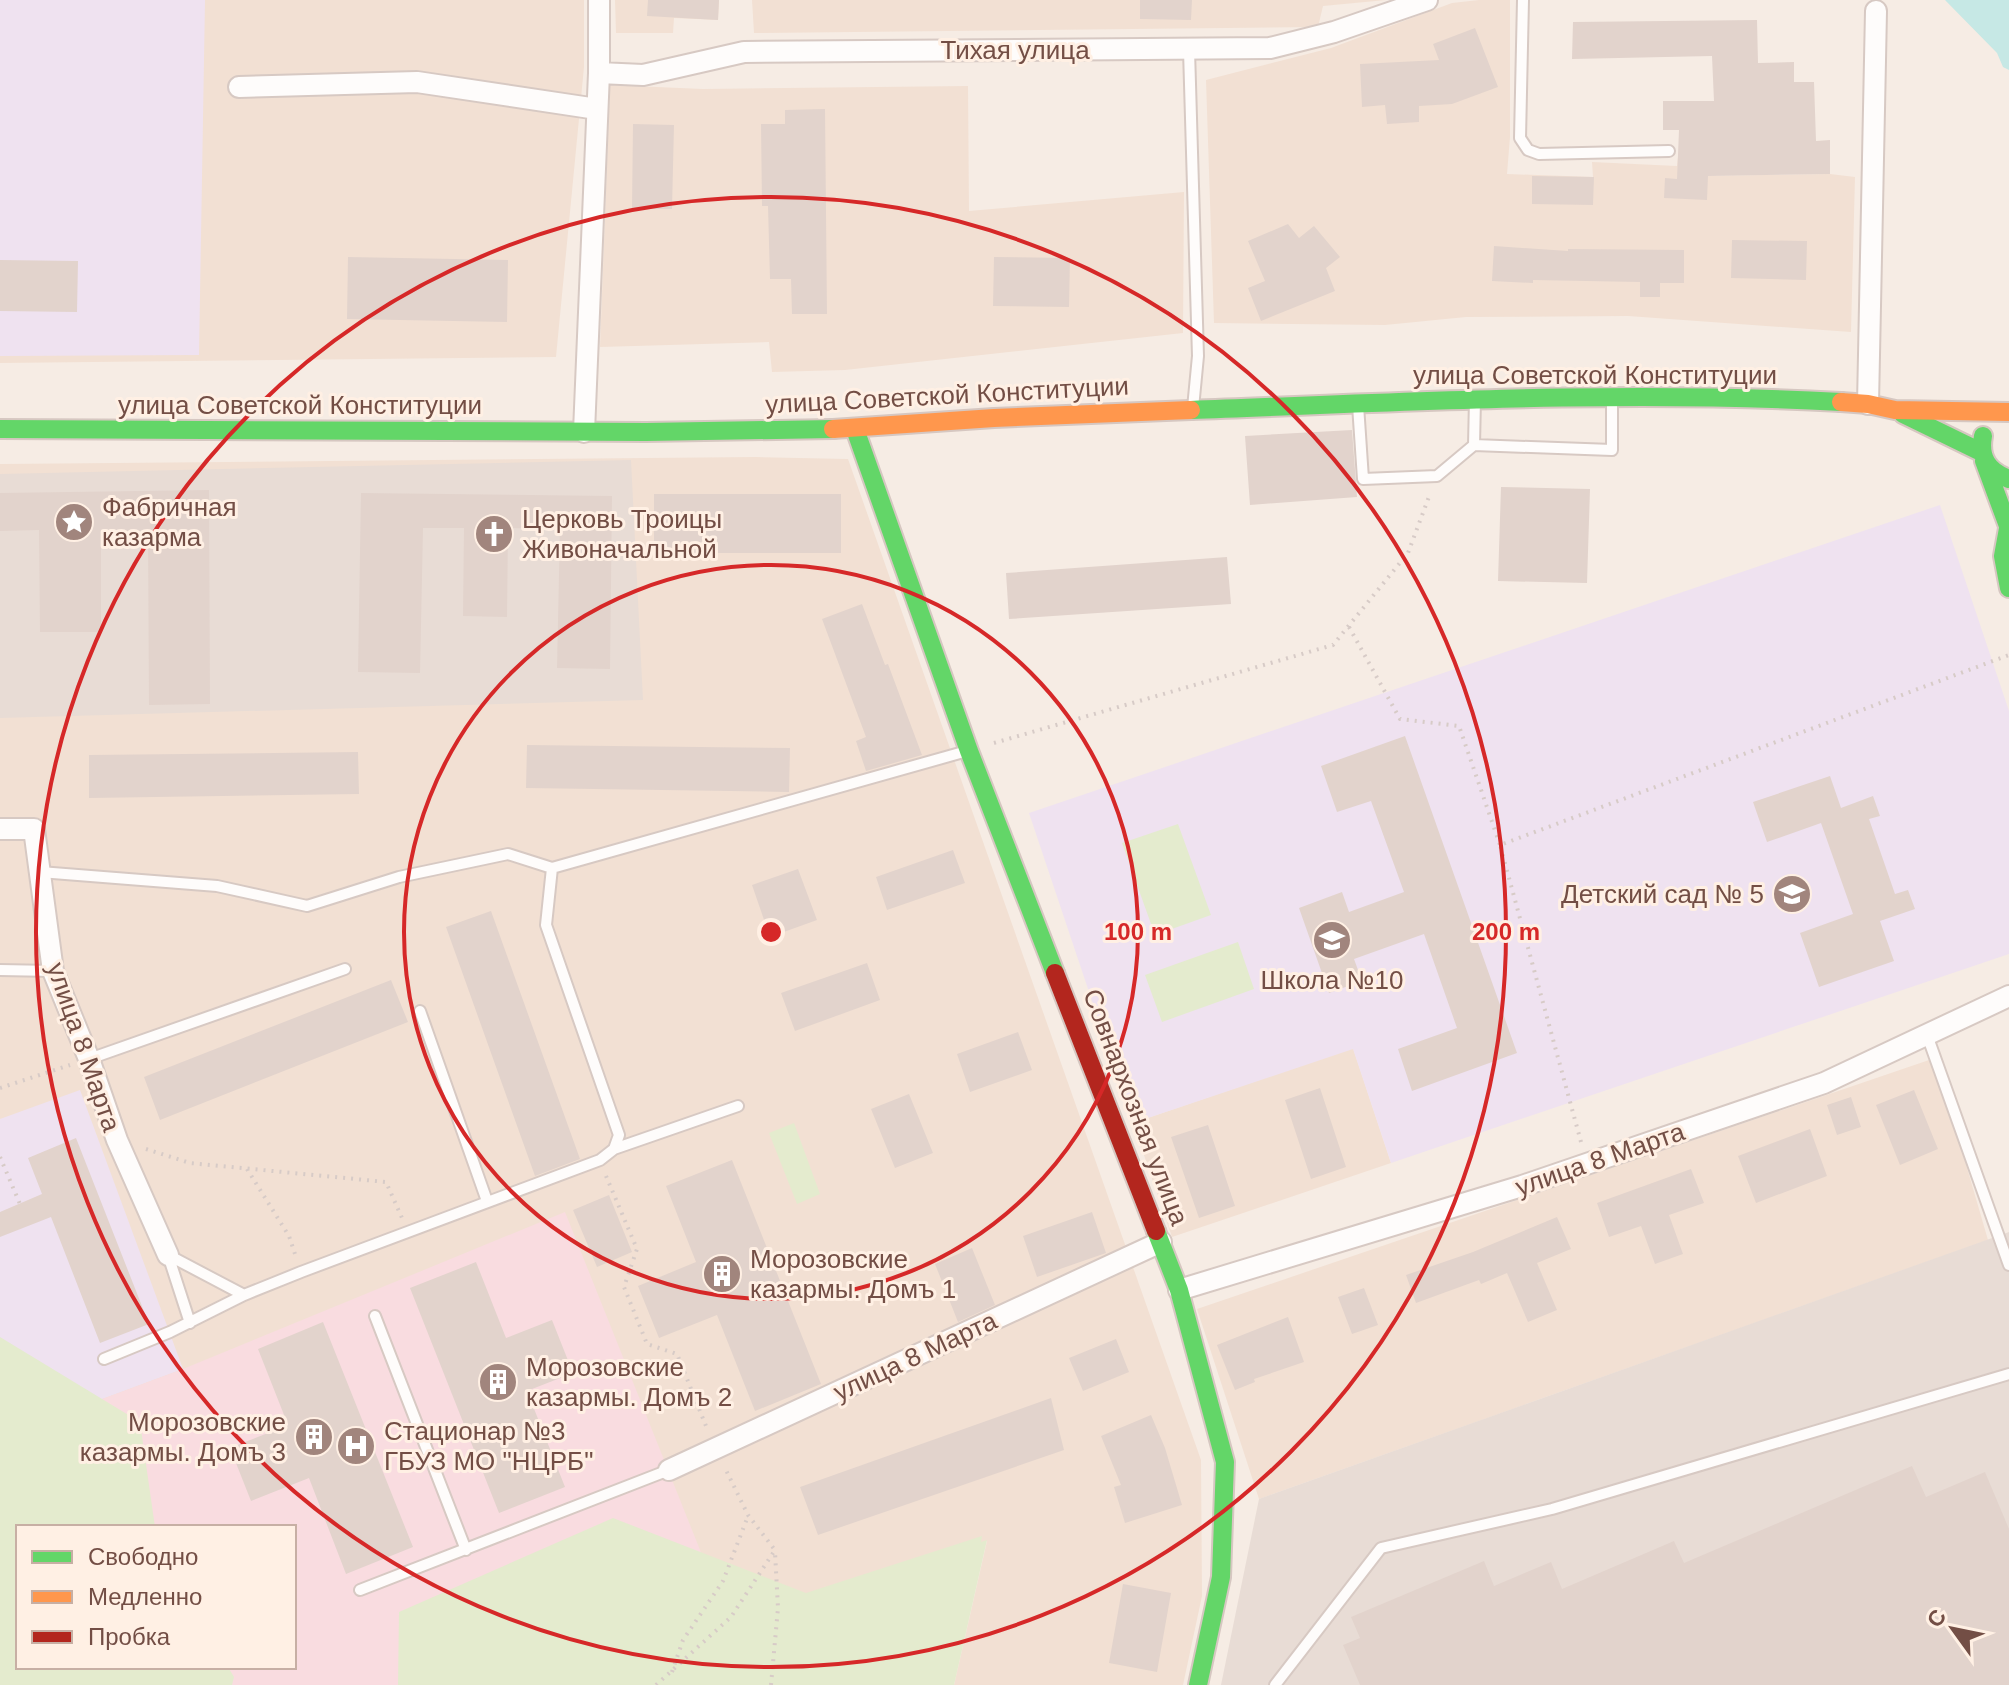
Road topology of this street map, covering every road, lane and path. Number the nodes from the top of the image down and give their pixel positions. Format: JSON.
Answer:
{"nodes":[{"id":1,"x":599,"y":0,"type":"edge"},
{"id":2,"x":1427,"y":0,"type":"edge"},
{"id":3,"x":1523,"y":0,"type":"edge"},
{"id":4,"x":1876,"y":11,"type":"dead end"},
{"id":5,"x":1189,"y":50,"type":"junction"},
{"id":6,"x":599,"y":73,"type":"junction"},
{"id":7,"x":239,"y":87,"type":"dead end"},
{"id":8,"x":597,"y":109,"type":"junction"},
{"id":9,"x":1669,"y":151,"type":"dead end"},
{"id":10,"x":1612,"y":397,"type":"junction"},
{"id":11,"x":1475,"y":399,"type":"junction"},
{"id":12,"x":1358,"y":403,"type":"junction"},
{"id":13,"x":1868,"y":404,"type":"junction"},
{"id":14,"x":1192,"y":410,"type":"junction"},
{"id":15,"x":1895,"y":410,"type":"junction"},
{"id":16,"x":2009,"y":412,"type":"edge"},
{"id":17,"x":0,"y":429,"type":"edge"},
{"id":18,"x":855,"y":429,"type":"junction"},
{"id":19,"x":584,"y":432,"type":"junction"},
{"id":20,"x":1474,"y":445,"type":"junction"},
{"id":21,"x":1982,"y":456,"type":"junction"},
{"id":22,"x":1437,"y":476,"type":"junction"},
{"id":23,"x":2009,"y":479,"type":"edge"},
{"id":24,"x":2008,"y":525,"type":"edge"},
{"id":25,"x":2009,"y":588,"type":"edge"},
{"id":26,"x":1349,"y":626,"type":"junction"},
{"id":27,"x":2009,"y":655,"type":"edge"},
{"id":28,"x":969,"y":751,"type":"junction"},
{"id":29,"x":0,"y":829,"type":"edge"},
{"id":30,"x":1500,"y":845,"type":"junction"},
{"id":31,"x":552,"y":868,"type":"junction"},
{"id":32,"x":40,"y":872,"type":"junction"},
{"id":33,"x":345,"y":969,"type":"dead end"},
{"id":34,"x":0,"y":970,"type":"edge"},
{"id":35,"x":53,"y":971,"type":"junction"},
{"id":36,"x":2009,"y":996,"type":"edge"},
{"id":37,"x":420,"y":1011,"type":"dead end"},
{"id":38,"x":1927,"y":1035,"type":"junction"},
{"id":39,"x":89,"y":1059,"type":"junction"},
{"id":40,"x":0,"y":1088,"type":"edge"},
{"id":41,"x":738,"y":1106,"type":"dead end"},
{"id":42,"x":117,"y":1140,"type":"junction"},
{"id":43,"x":614,"y":1149,"type":"junction"},
{"id":44,"x":0,"y":1157,"type":"edge"},
{"id":45,"x":600,"y":1160,"type":"junction"},
{"id":46,"x":1587,"y":1164,"type":"junction"},
{"id":47,"x":247,"y":1169,"type":"junction"},
{"id":48,"x":487,"y":1201,"type":"junction"},
{"id":49,"x":20,"y":1204,"type":"dead end"},
{"id":50,"x":408,"y":1231,"type":"junction"},
{"id":51,"x":1161,"y":1242,"type":"junction"},
{"id":52,"x":168,"y":1255,"type":"junction"},
{"id":53,"x":2009,"y":1265,"type":"edge"},
{"id":54,"x":301,"y":1272,"type":"junction"},
{"id":55,"x":1179,"y":1290,"type":"junction"},
{"id":56,"x":244,"y":1295,"type":"junction"},
{"id":57,"x":375,"y":1316,"type":"dead end"},
{"id":58,"x":190,"y":1323,"type":"junction"},
{"id":59,"x":104,"y":1359,"type":"dead end"},
{"id":60,"x":2009,"y":1374,"type":"edge"},
{"id":61,"x":715,"y":1449,"type":"junction"},
{"id":62,"x":669,"y":1470,"type":"joint"},
{"id":63,"x":748,"y":1515,"type":"junction"},
{"id":64,"x":466,"y":1550,"type":"junction"},
{"id":65,"x":775,"y":1550,"type":"junction"},
{"id":66,"x":360,"y":1590,"type":"dead end"},
{"id":67,"x":671,"y":1674,"type":"junction"},
{"id":68,"x":656,"y":1685,"type":"edge"},
{"id":69,"x":771,"y":1685,"type":"edge"},
{"id":70,"x":1198,"y":1685,"type":"edge"},
{"id":71,"x":1275,"y":1685,"type":"edge"}],
"edges":[{"from":1,"to":6,"type":"street"},
{"from":2,"to":5,"type":"street","name":"Тихая улица"},
{"from":3,"to":9,"type":"lane"},
{"from":4,"to":13,"type":"street"},
{"from":5,"to":6,"type":"street","name":"Тихая улица"},
{"from":5,"to":14,"type":"lane"},
{"from":6,"to":8,"type":"street"},
{"from":7,"to":8,"type":"street"},
{"from":8,"to":19,"type":"street"},
{"from":10,"to":11,"type":"street","name":"улица Советской Конституции"},
{"from":10,"to":13,"type":"street","name":"улица Советской Конституции"},
{"from":10,"to":20,"type":"lane"},
{"from":11,"to":12,"type":"street","name":"улица Советской Конституции"},
{"from":11,"to":20,"type":"lane"},
{"from":12,"to":14,"type":"street","name":"улица Советской Конституции"},
{"from":12,"to":22,"type":"lane"},
{"from":13,"to":15,"type":"street","name":"улица Советской Конституции"},
{"from":14,"to":18,"type":"street","name":"улица Советской Конституции"},
{"from":15,"to":16,"type":"street"},
{"from":15,"to":21,"type":"street"},
{"from":16,"to":21,"type":"street"},
{"from":17,"to":19,"type":"street","name":"улица Советской Конституции"},
{"from":18,"to":19,"type":"street","name":"улица Советской Конституции"},
{"from":18,"to":28,"type":"street","name":"Совнархозная улица"},
{"from":20,"to":22,"type":"lane"},
{"from":21,"to":23,"type":"street"},
{"from":21,"to":24,"type":"street"},
{"from":22,"to":26,"type":"path"},
{"from":24,"to":25,"type":"street"},
{"from":26,"to":28,"type":"path"},
{"from":26,"to":30,"type":"path"},
{"from":27,"to":30,"type":"path"},
{"from":28,"to":31,"type":"lane"},
{"from":28,"to":51,"type":"street","name":"Совнархозная улица"},
{"from":29,"to":32,"type":"street","name":"улица 8 Марта"},
{"from":30,"to":46,"type":"path"},
{"from":31,"to":32,"type":"lane"},
{"from":31,"to":43,"type":"lane"},
{"from":32,"to":35,"type":"street","name":"улица 8 Марта"},
{"from":33,"to":39,"type":"lane"},
{"from":34,"to":35,"type":"lane"},
{"from":35,"to":39,"type":"street","name":"улица 8 Марта"},
{"from":36,"to":38,"type":"street","name":"улица 8 Марта"},
{"from":37,"to":48,"type":"lane"},
{"from":38,"to":46,"type":"street","name":"улица 8 Марта"},
{"from":38,"to":53,"type":"lane"},
{"from":39,"to":40,"type":"path"},
{"from":39,"to":42,"type":"street","name":"улица 8 Марта"},
{"from":41,"to":43,"type":"lane"},
{"from":42,"to":47,"type":"path"},
{"from":42,"to":52,"type":"street","name":"улица 8 Марта"},
{"from":43,"to":45,"type":"lane"},
{"from":44,"to":49,"type":"path"},
{"from":45,"to":48,"type":"lane"},
{"from":45,"to":61,"type":"path"},
{"from":46,"to":55,"type":"street","name":"улица 8 Марта"},
{"from":47,"to":50,"type":"path"},
{"from":47,"to":54,"type":"path"},
{"from":48,"to":50,"type":"lane"},
{"from":50,"to":54,"type":"lane"},
{"from":51,"to":55,"type":"street","name":"Совнархозная улица"},
{"from":51,"to":61,"type":"street","name":"улица 8 Марта"},
{"from":52,"to":56,"type":"lane"},
{"from":52,"to":58,"type":"lane"},
{"from":54,"to":56,"type":"lane"},
{"from":55,"to":70,"type":"street","name":"Совнархозная улица"},
{"from":56,"to":58,"type":"lane"},
{"from":57,"to":64,"type":"lane"},
{"from":58,"to":59,"type":"lane"},
{"from":60,"to":71,"type":"lane"},
{"from":61,"to":62,"type":"street","name":"улица 8 Марта"},
{"from":61,"to":63,"type":"path"},
{"from":62,"to":64,"type":"lane"},
{"from":63,"to":65,"type":"path"},
{"from":63,"to":67,"type":"path"},
{"from":64,"to":66,"type":"lane"},
{"from":65,"to":67,"type":"path"},
{"from":65,"to":69,"type":"path"},
{"from":67,"to":68,"type":"path"}]}
